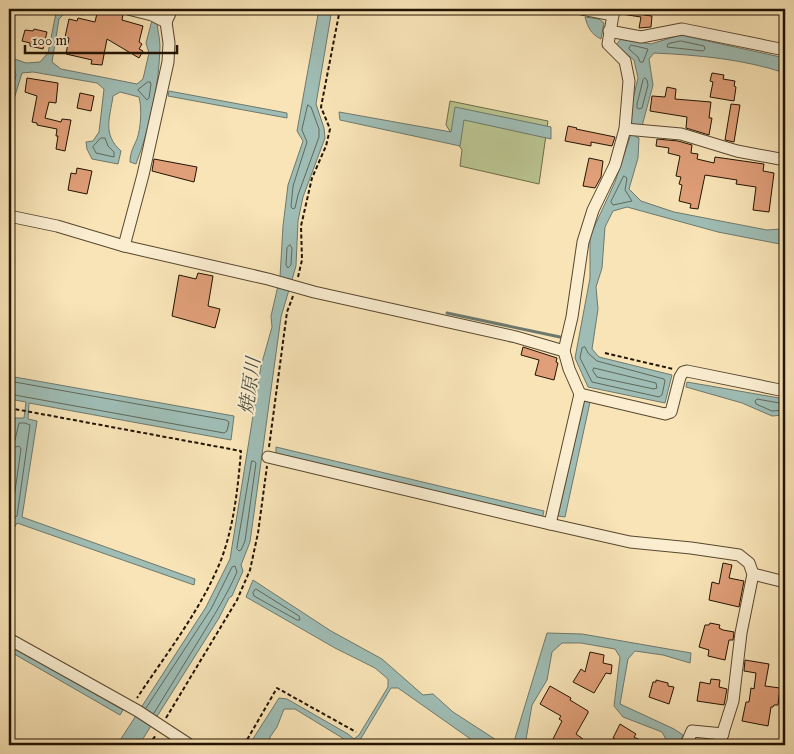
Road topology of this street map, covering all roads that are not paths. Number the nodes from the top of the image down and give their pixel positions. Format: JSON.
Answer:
{"nodes":[{"id":1,"x":128,"y":9,"type":"edge"},
{"id":2,"x":172,"y":9,"type":"edge"},
{"id":3,"x":582,"y":9,"type":"edge"},
{"id":4,"x":613,"y":12,"type":"edge"},
{"id":5,"x":159,"y":19,"type":"junction"},
{"id":6,"x":609,"y":31,"type":"junction"},
{"id":7,"x":785,"y":50,"type":"edge"},
{"id":8,"x":631,"y":130,"type":"junction"},
{"id":9,"x":785,"y":160,"type":"edge"},
{"id":10,"x":9,"y":216,"type":"edge"},
{"id":11,"x":124,"y":246,"type":"junction"},
{"id":12,"x":564,"y":351,"type":"junction"},
{"id":13,"x":785,"y":390,"type":"edge"},
{"id":14,"x":580,"y":394,"type":"junction"},
{"id":15,"x":268,"y":457,"type":"road end"},
{"id":16,"x":550,"y":524,"type":"junction"},
{"id":17,"x":753,"y":574,"type":"junction"},
{"id":18,"x":785,"y":582,"type":"edge"},
{"id":19,"x":9,"y":639,"type":"edge"},
{"id":20,"x":723,"y":734,"type":"junction"},
{"id":21,"x":190,"y":745,"type":"edge"},
{"id":22,"x":686,"y":745,"type":"edge"},
{"id":23,"x":719,"y":745,"type":"edge"}],
"edges":[{"from":1,"to":5,"type":"street"},
{"from":2,"to":5,"type":"street"},
{"from":3,"to":4,"type":"street"},
{"from":4,"to":6,"type":"street"},
{"from":5,"to":11,"type":"street"},
{"from":6,"to":7,"type":"street"},
{"from":6,"to":8,"type":"street"},
{"from":8,"to":9,"type":"street"},
{"from":8,"to":12,"type":"street"},
{"from":10,"to":11,"type":"street"},
{"from":11,"to":12,"type":"street"},
{"from":12,"to":14,"type":"street"},
{"from":13,"to":14,"type":"street"},
{"from":14,"to":16,"type":"street"},
{"from":15,"to":16,"type":"street"},
{"from":16,"to":17,"type":"street"},
{"from":17,"to":18,"type":"street"},
{"from":17,"to":20,"type":"street"},
{"from":19,"to":21,"type":"street"},
{"from":20,"to":22,"type":"street"},
{"from":20,"to":23,"type":"street"}]}
